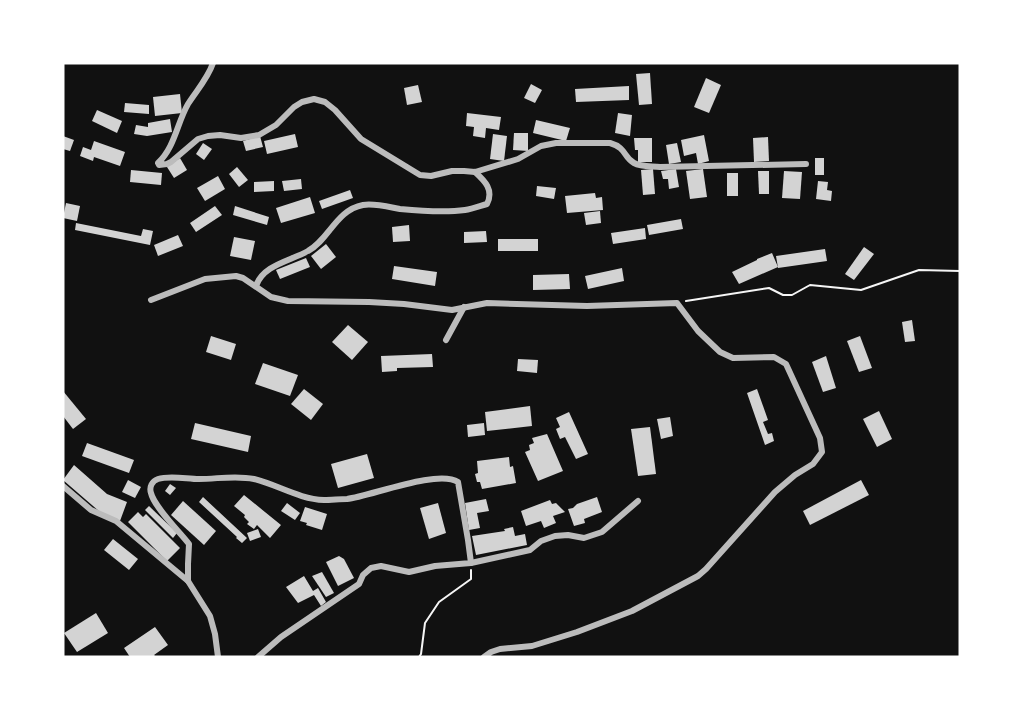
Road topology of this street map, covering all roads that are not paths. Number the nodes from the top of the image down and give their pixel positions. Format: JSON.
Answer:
{"nodes":[{"id":1,"x":213,"y":63,"type":"edge"},
{"id":2,"x":806,"y":164,"type":"dead end"},
{"id":3,"x":475,"y":172,"type":"junction"},
{"id":4,"x":256,"y":286,"type":"junction"},
{"id":5,"x":152,"y":300,"type":"dead end"},
{"id":6,"x":464,"y":307,"type":"junction"},
{"id":7,"x":446,"y":340,"type":"dead end"},
{"id":8,"x":63,"y":486,"type":"edge"},
{"id":9,"x":638,"y":501,"type":"dead end"},
{"id":10,"x":471,"y":563,"type":"junction"},
{"id":11,"x":188,"y":581,"type":"junction"},
{"id":12,"x":218,"y":657,"type":"edge"},
{"id":13,"x":258,"y":657,"type":"edge"},
{"id":14,"x":484,"y":657,"type":"edge"}],
"edges":[{"from":1,"to":3,"type":"street"},
{"from":2,"to":3,"type":"street"},
{"from":3,"to":4,"type":"street"},
{"from":4,"to":5,"type":"street"},
{"from":4,"to":6,"type":"street"},
{"from":6,"to":7,"type":"street"},
{"from":6,"to":14,"type":"street"},
{"from":8,"to":11,"type":"street"},
{"from":9,"to":10,"type":"street"},
{"from":10,"to":11,"type":"street"},
{"from":10,"to":13,"type":"street"},
{"from":11,"to":12,"type":"street"}]}
